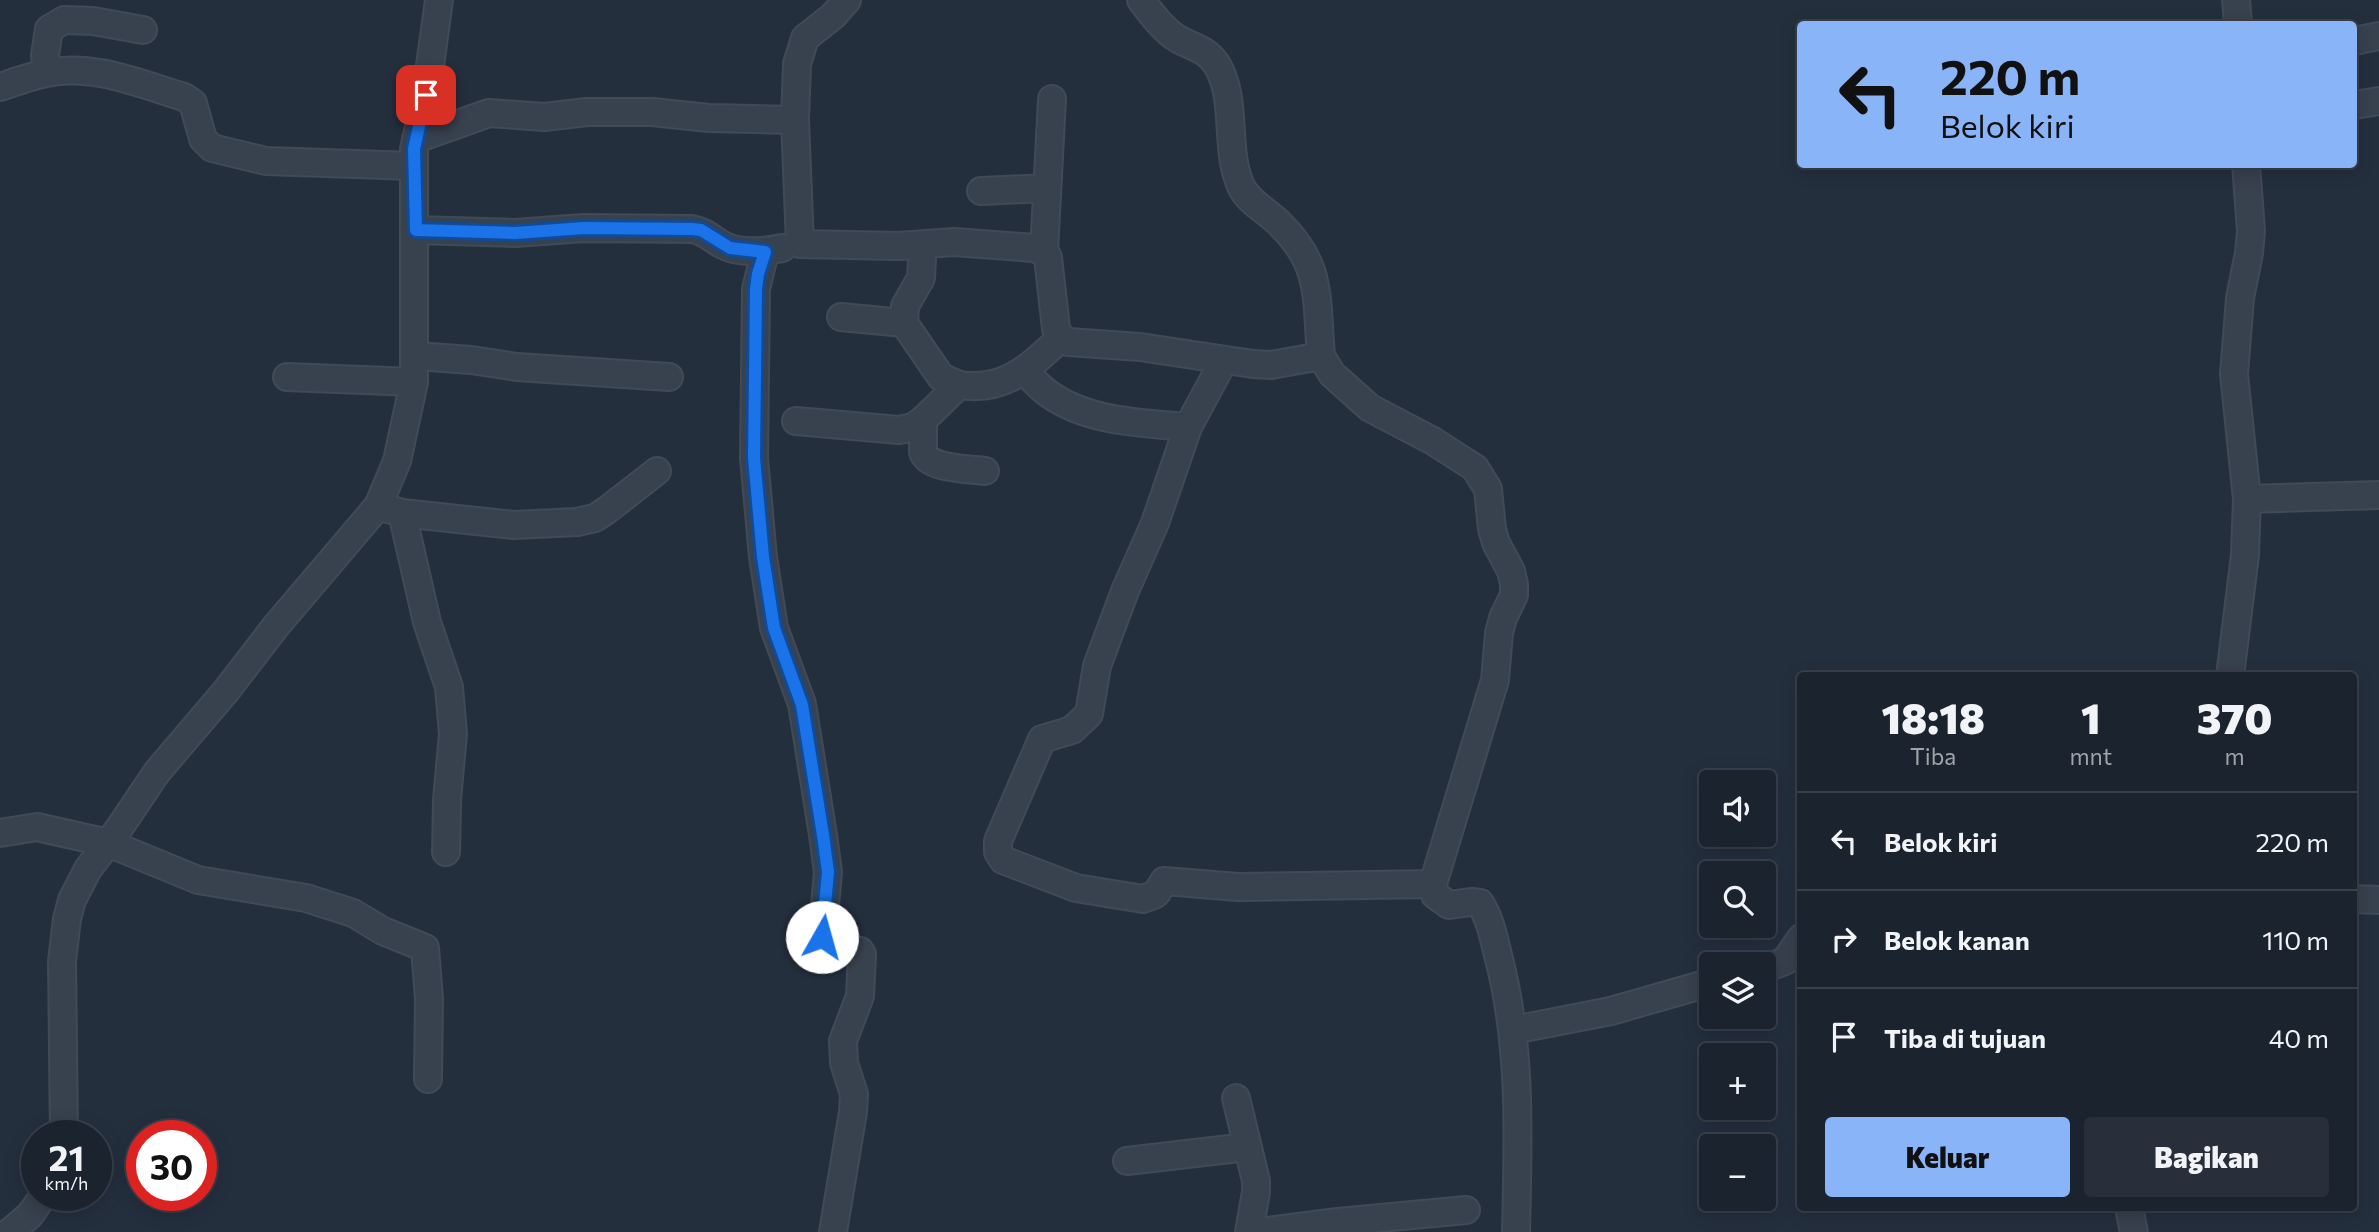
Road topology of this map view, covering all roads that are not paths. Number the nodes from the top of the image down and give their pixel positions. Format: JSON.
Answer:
{"nodes":[{"id":1,"x":439,"y":0,"type":"edge"},
{"id":2,"x":847,"y":0,"type":"edge"},
{"id":3,"x":1141,"y":0,"type":"edge"},
{"id":4,"x":2236,"y":0,"type":"edge"},
{"id":5,"x":2238,"y":21,"type":"edge"},
{"id":6,"x":143,"y":30,"type":"dead end"},
{"id":7,"x":2379,"y":36,"type":"edge"},
{"id":8,"x":2357,"y":40,"type":"edge"},
{"id":9,"x":47,"y":72,"type":"junction"},
{"id":10,"x":0,"y":87,"type":"edge"},
{"id":11,"x":1052,"y":99,"type":"dead end"},
{"id":12,"x":2379,"y":101,"type":"edge"},
{"id":13,"x":2357,"y":105,"type":"edge"},
{"id":14,"x":795,"y":120,"type":"junction"},
{"id":15,"x":416,"y":139,"type":"junction"},
{"id":16,"x":414,"y":166,"type":"junction"},
{"id":17,"x":2246,"y":168,"type":"edge"},
{"id":18,"x":1047,"y":188,"type":"junction"},
{"id":19,"x":981,"y":191,"type":"dead end"},
{"id":20,"x":416,"y":230,"type":"junction"},
{"id":21,"x":800,"y":244,"type":"junction"},
{"id":22,"x":919,"y":245,"type":"junction"},
{"id":23,"x":765,"y":252,"type":"junction"},
{"id":24,"x":1044,"y":252,"type":"junction"},
{"id":25,"x":841,"y":317,"type":"dead end"},
{"id":26,"x":904,"y":323,"type":"junction"},
{"id":27,"x":1061,"y":338,"type":"junction"},
{"id":28,"x":416,"y":356,"type":"junction"},
{"id":29,"x":1321,"y":356,"type":"junction"},
{"id":30,"x":1224,"y":360,"type":"junction"},
{"id":31,"x":1025,"y":371,"type":"junction"},
{"id":32,"x":287,"y":377,"type":"dead end"},
{"id":33,"x":669,"y":377,"type":"dead end"},
{"id":34,"x":414,"y":382,"type":"junction"},
{"id":35,"x":959,"y":385,"type":"junction"},
{"id":36,"x":796,"y":421,"type":"dead end"},
{"id":37,"x":923,"y":421,"type":"junction"},
{"id":38,"x":1188,"y":427,"type":"junction"},
{"id":39,"x":657,"y":471,"type":"dead end"},
{"id":40,"x":985,"y":471,"type":"dead end"},
{"id":41,"x":2379,"y":495,"type":"edge"},
{"id":42,"x":2247,"y":499,"type":"junction"},
{"id":43,"x":390,"y":510,"type":"junction"},
{"id":44,"x":2230,"y":672,"type":"edge"},
{"id":45,"x":0,"y":833,"type":"edge"},
{"id":46,"x":108,"y":843,"type":"junction"},
{"id":47,"x":446,"y":852,"type":"dead end"},
{"id":48,"x":1433,"y":884,"type":"junction"},
{"id":49,"x":2357,"y":899,"type":"edge"},
{"id":50,"x":2379,"y":900,"type":"edge"},
{"id":51,"x":1797,"y":944,"type":"edge"},
{"id":52,"x":1776,"y":964,"type":"edge"},
{"id":53,"x":1699,"y":986,"type":"edge"},
{"id":54,"x":1514,"y":1030,"type":"junction"},
{"id":55,"x":428,"y":1079,"type":"dead end"},
{"id":56,"x":1236,"y":1098,"type":"dead end"},
{"id":57,"x":64,"y":1120,"type":"edge"},
{"id":58,"x":1248,"y":1147,"type":"junction"},
{"id":59,"x":1128,"y":1161,"type":"dead end"},
{"id":60,"x":1466,"y":1210,"type":"dead end"},
{"id":61,"x":33,"y":1211,"type":"edge"},
{"id":62,"x":2130,"y":1211,"type":"edge"},
{"id":63,"x":19,"y":1228,"type":"edge"},
{"id":64,"x":833,"y":1232,"type":"edge"},
{"id":65,"x":1249,"y":1232,"type":"edge"},
{"id":66,"x":1260,"y":1232,"type":"edge"},
{"id":67,"x":1516,"y":1232,"type":"edge"},
{"id":68,"x":2134,"y":1232,"type":"edge"}],
"edges":[{"from":1,"to":15,"type":"street"},
{"from":2,"to":14,"type":"street"},
{"from":3,"to":29,"type":"street"},
{"from":4,"to":5,"type":"street"},
{"from":6,"to":9,"type":"street"},
{"from":7,"to":8,"type":"street"},
{"from":9,"to":10,"type":"street"},
{"from":9,"to":16,"type":"street"},
{"from":11,"to":18,"type":"street"},
{"from":12,"to":13,"type":"street"},
{"from":14,"to":15,"type":"street"},
{"from":14,"to":21,"type":"street"},
{"from":15,"to":16,"type":"street"},
{"from":16,"to":20,"type":"street"},
{"from":17,"to":42,"type":"street"},
{"from":18,"to":19,"type":"street"},
{"from":18,"to":24,"type":"street"},
{"from":20,"to":23,"type":"street"},
{"from":20,"to":28,"type":"street"},
{"from":21,"to":22,"type":"street"},
{"from":21,"to":23,"type":"street"},
{"from":22,"to":24,"type":"street"},
{"from":22,"to":26,"type":"street"},
{"from":23,"to":64,"type":"street"},
{"from":24,"to":27,"type":"street"},
{"from":25,"to":26,"type":"street"},
{"from":26,"to":35,"type":"street"},
{"from":27,"to":30,"type":"street"},
{"from":27,"to":31,"type":"street"},
{"from":28,"to":33,"type":"street"},
{"from":28,"to":34,"type":"street"},
{"from":29,"to":30,"type":"street"},
{"from":29,"to":48,"type":"street"},
{"from":30,"to":38,"type":"street"},
{"from":31,"to":35,"type":"street"},
{"from":31,"to":38,"type":"street"},
{"from":32,"to":34,"type":"street"},
{"from":34,"to":43,"type":"street"},
{"from":35,"to":37,"type":"street"},
{"from":36,"to":37,"type":"street"},
{"from":37,"to":40,"type":"street"},
{"from":38,"to":48,"type":"street"},
{"from":39,"to":43,"type":"street"},
{"from":41,"to":42,"type":"street"},
{"from":42,"to":44,"type":"street"},
{"from":43,"to":46,"type":"street"},
{"from":43,"to":47,"type":"street"},
{"from":45,"to":46,"type":"street"},
{"from":46,"to":55,"type":"street"},
{"from":46,"to":57,"type":"street"},
{"from":48,"to":54,"type":"street"},
{"from":49,"to":50,"type":"street"},
{"from":51,"to":52,"type":"street"},
{"from":53,"to":54,"type":"street"},
{"from":54,"to":67,"type":"street"},
{"from":56,"to":58,"type":"street"},
{"from":58,"to":59,"type":"street"},
{"from":58,"to":65,"type":"street"},
{"from":60,"to":66,"type":"street"},
{"from":61,"to":63,"type":"street"},
{"from":62,"to":68,"type":"street"}]}
